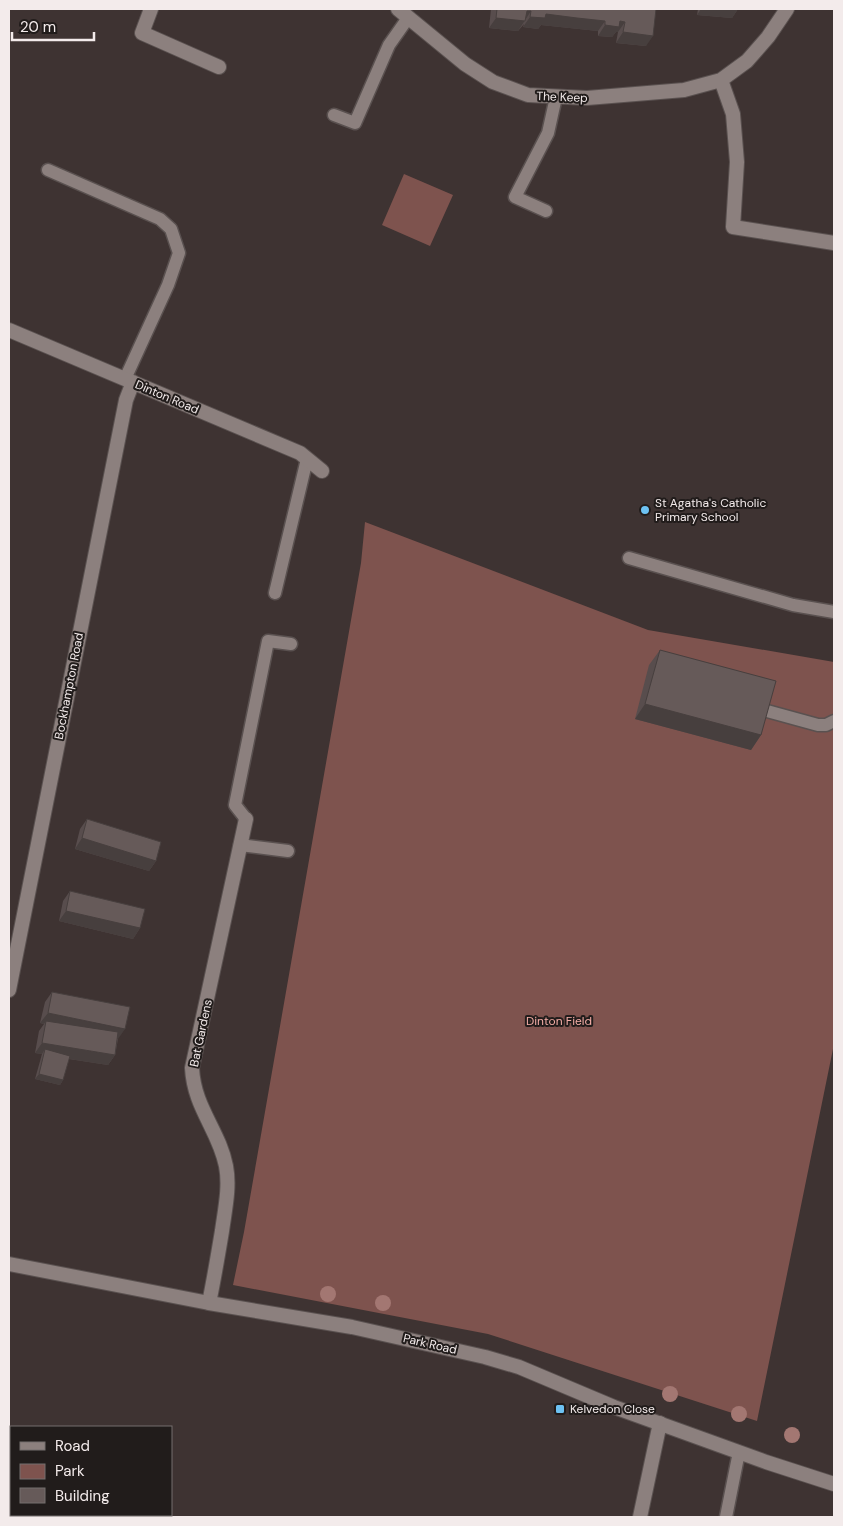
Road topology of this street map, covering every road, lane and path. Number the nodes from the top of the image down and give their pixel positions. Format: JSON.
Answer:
{"nodes":[{"id":1,"x":152,"y":9,"type":"edge"},
{"id":2,"x":787,"y":9,"type":"edge"},
{"id":3,"x":403,"y":13,"type":"edge"},
{"id":4,"x":219,"y":66,"type":"dead end"},
{"id":5,"x":721,"y":80,"type":"junction"},
{"id":6,"x":556,"y":97,"type":"junction"},
{"id":7,"x":334,"y":115,"type":"dead end"},
{"id":8,"x":48,"y":170,"type":"dead end"},
{"id":9,"x":546,"y":211,"type":"dead end"},
{"id":10,"x":834,"y":243,"type":"edge"},
{"id":11,"x":9,"y":330,"type":"edge"},
{"id":12,"x":129,"y":381,"type":"junction"},
{"id":13,"x":307,"y":459,"type":"junction"},
{"id":14,"x":322,"y":471,"type":"dead end"},
{"id":15,"x":629,"y":558,"type":"dead end"},
{"id":16,"x":275,"y":593,"type":"dead end"},
{"id":17,"x":834,"y":612,"type":"edge"},
{"id":18,"x":291,"y":644,"type":"dead end"},
{"id":19,"x":767,"y":711,"type":"edge"},
{"id":20,"x":834,"y":721,"type":"edge"},
{"id":21,"x":246,"y":819,"type":"joint"},
{"id":22,"x":240,"y":844,"type":"junction"},
{"id":23,"x":288,"y":851,"type":"dead end"},
{"id":24,"x":9,"y":990,"type":"edge"},
{"id":25,"x":9,"y":1264,"type":"edge"},
{"id":26,"x":209,"y":1303,"type":"junction"},
{"id":27,"x":660,"y":1423,"type":"junction"},
{"id":28,"x":739,"y":1452,"type":"junction"},
{"id":29,"x":834,"y":1484,"type":"edge"},
{"id":30,"x":640,"y":1517,"type":"edge"},
{"id":31,"x":726,"y":1517,"type":"edge"}],
"edges":[{"from":1,"to":4,"type":"street"},
{"from":2,"to":5,"type":"street","name":"The Keep"},
{"from":3,"to":6,"type":"street","name":"The Keep"},
{"from":3,"to":7,"type":"lane"},
{"from":5,"to":6,"type":"street","name":"The Keep"},
{"from":5,"to":10,"type":"street"},
{"from":6,"to":9,"type":"lane"},
{"from":8,"to":12,"type":"lane"},
{"from":11,"to":12,"type":"street","name":"Dinton Road"},
{"from":12,"to":13,"type":"street","name":"Dinton Road"},
{"from":12,"to":24,"type":"street","name":"Bockhampton Road"},
{"from":13,"to":14,"type":"street","name":"Dinton Road"},
{"from":13,"to":16,"type":"lane"},
{"from":15,"to":17,"type":"lane"},
{"from":18,"to":21,"type":"lane"},
{"from":19,"to":20,"type":"lane"},
{"from":21,"to":22,"type":"street","name":"Bat Gardens"},
{"from":22,"to":23,"type":"lane"},
{"from":22,"to":26,"type":"street","name":"Bat Gardens"},
{"from":25,"to":26,"type":"street","name":"Park Road"},
{"from":26,"to":27,"type":"street","name":"Park Road"},
{"from":27,"to":28,"type":"street","name":"Park Road"},
{"from":27,"to":30,"type":"street"},
{"from":28,"to":29,"type":"street","name":"Park Road"},
{"from":28,"to":31,"type":"lane"}]}
